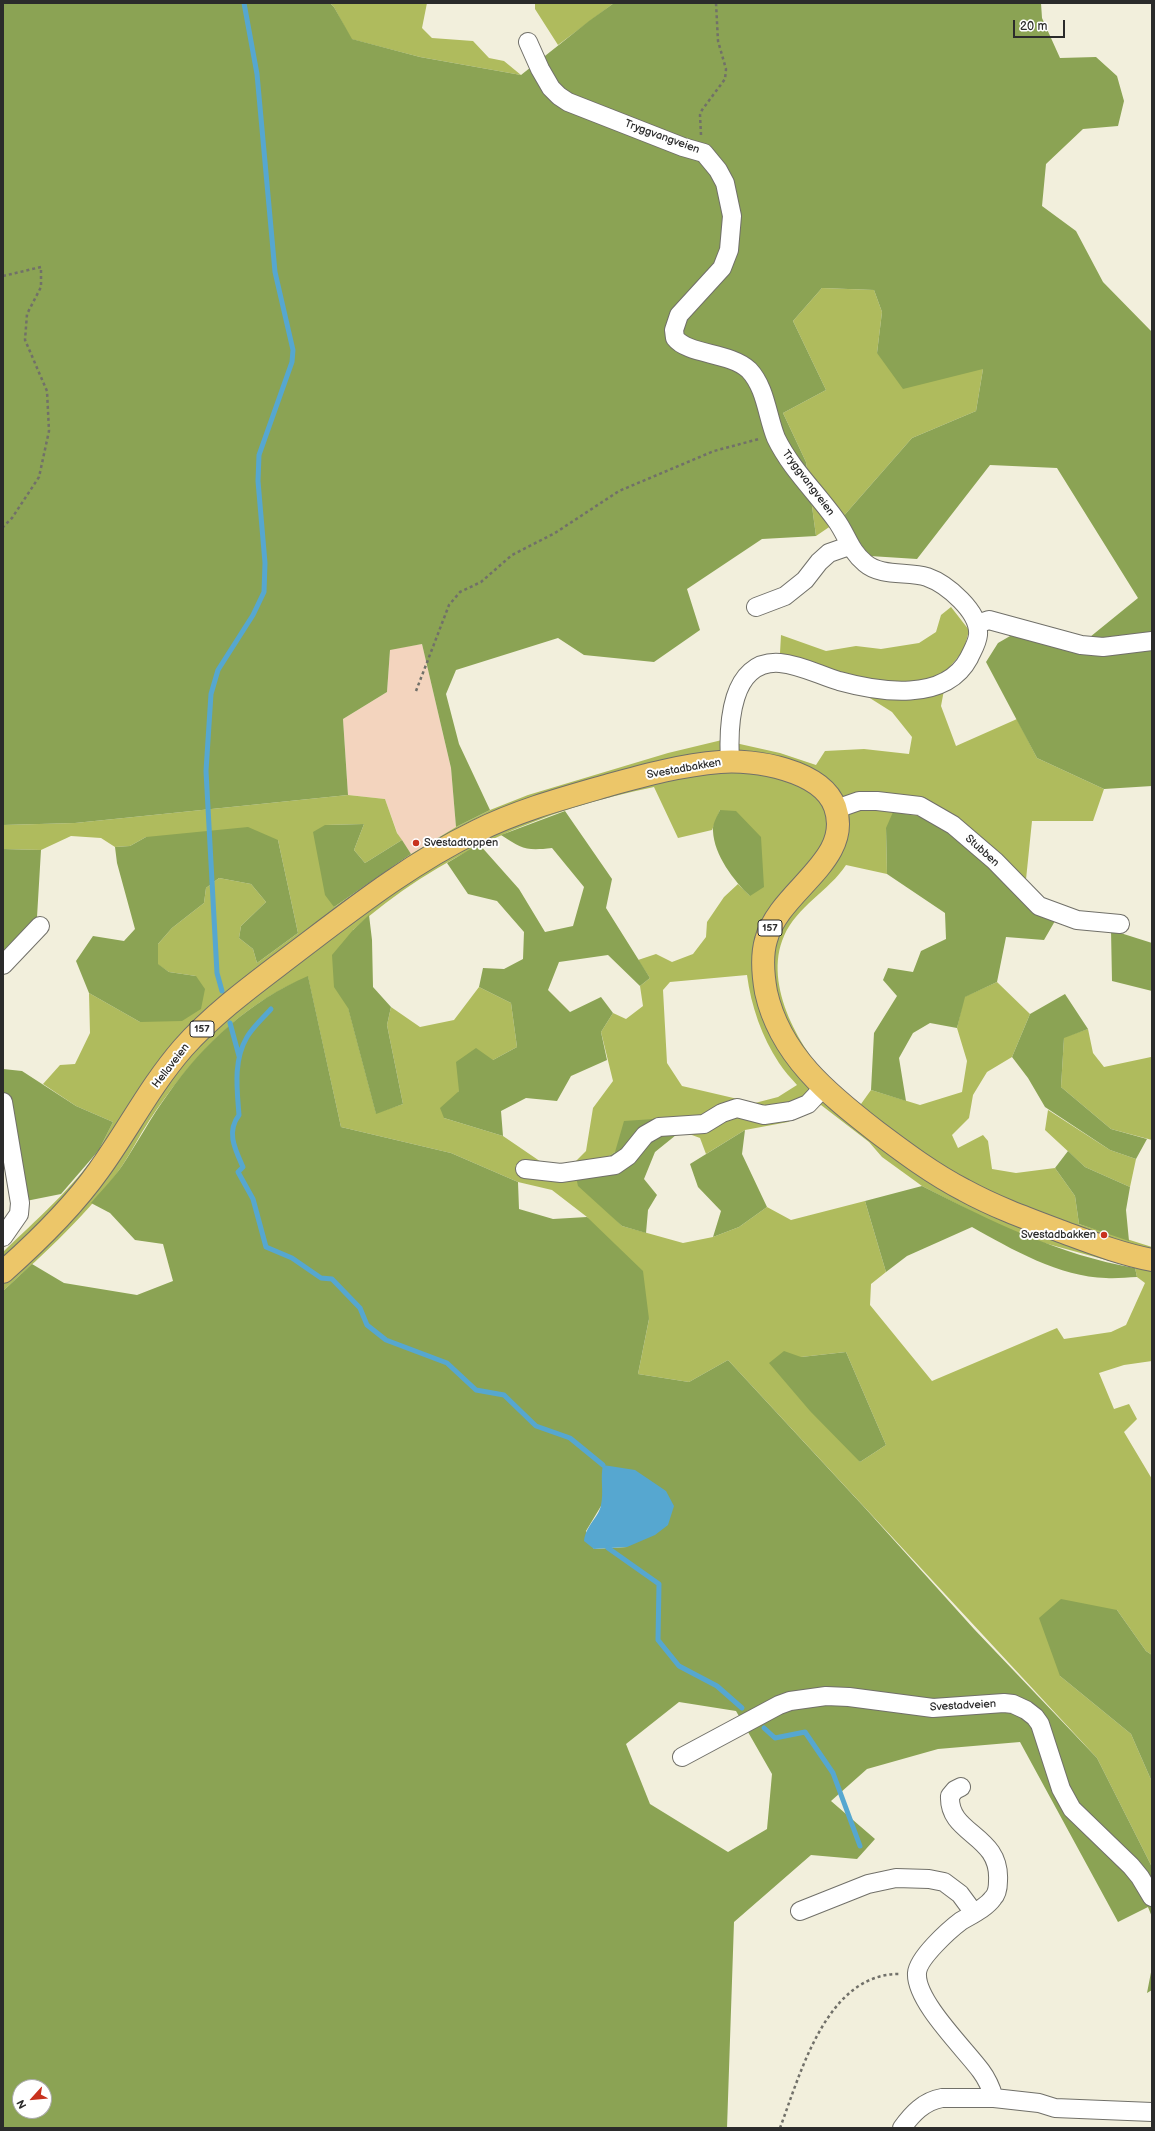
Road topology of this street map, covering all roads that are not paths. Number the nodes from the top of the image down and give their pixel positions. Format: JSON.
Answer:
{"nodes":[{"id":1,"x":528,"y":42,"type":"dead end"},
{"id":2,"x":849,"y":546,"type":"junction"},
{"id":3,"x":756,"y":607,"type":"dead end"},
{"id":4,"x":977,"y":624,"type":"junction"},
{"id":5,"x":1152,"y":641,"type":"edge"},
{"id":6,"x":730,"y":761,"type":"junction"},
{"id":7,"x":836,"y":808,"type":"junction"},
{"id":8,"x":454,"y":842,"type":"joint"},
{"id":9,"x":1120,"y":924,"type":"dead end"},
{"id":10,"x":40,"y":926,"type":"dead end"},
{"id":11,"x":3,"y":965,"type":"edge"},
{"id":12,"x":823,"y":1088,"type":"junction"},
{"id":13,"x":3,"y":1102,"type":"edge"},
{"id":14,"x":525,"y":1169,"type":"dead end"},
{"id":15,"x":3,"y":1237,"type":"edge"},
{"id":16,"x":1152,"y":1260,"type":"edge"},
{"id":17,"x":3,"y":1272,"type":"edge"},
{"id":18,"x":682,"y":1757,"type":"dead end"},
{"id":19,"x":961,"y":1787,"type":"dead end"},
{"id":20,"x":1152,"y":1897,"type":"edge"},
{"id":21,"x":800,"y":1911,"type":"dead end"},
{"id":22,"x":974,"y":1913,"type":"junction"},
{"id":23,"x":994,"y":2098,"type":"junction"},
{"id":24,"x":1152,"y":2112,"type":"edge"},
{"id":25,"x":902,"y":2128,"type":"edge"}],
"edges":[{"from":1,"to":2,"type":"street","name":"Tryggvangveien"},
{"from":2,"to":3,"type":"street"},
{"from":2,"to":4,"type":"street","name":"Tryggvangveien"},
{"from":4,"to":5,"type":"street"},
{"from":4,"to":6,"type":"street"},
{"from":6,"to":7,"type":"main road","name":"Svestadbakken","number":"157"},
{"from":6,"to":8,"type":"main road","name":"Svestadbakken","number":"157"},
{"from":7,"to":9,"type":"street","name":"Stubben"},
{"from":7,"to":12,"type":"main road","number":"157"},
{"from":8,"to":17,"type":"main road","name":"Hellaveien","number":"157"},
{"from":10,"to":11,"type":"street"},
{"from":12,"to":14,"type":"street"},
{"from":12,"to":16,"type":"main road","number":"157"},
{"from":13,"to":15,"type":"street"},
{"from":18,"to":20,"type":"street","name":"Svestadveien"},
{"from":19,"to":22,"type":"street"},
{"from":21,"to":22,"type":"street"},
{"from":22,"to":23,"type":"street"},
{"from":23,"to":24,"type":"street"},
{"from":23,"to":25,"type":"street"}]}
